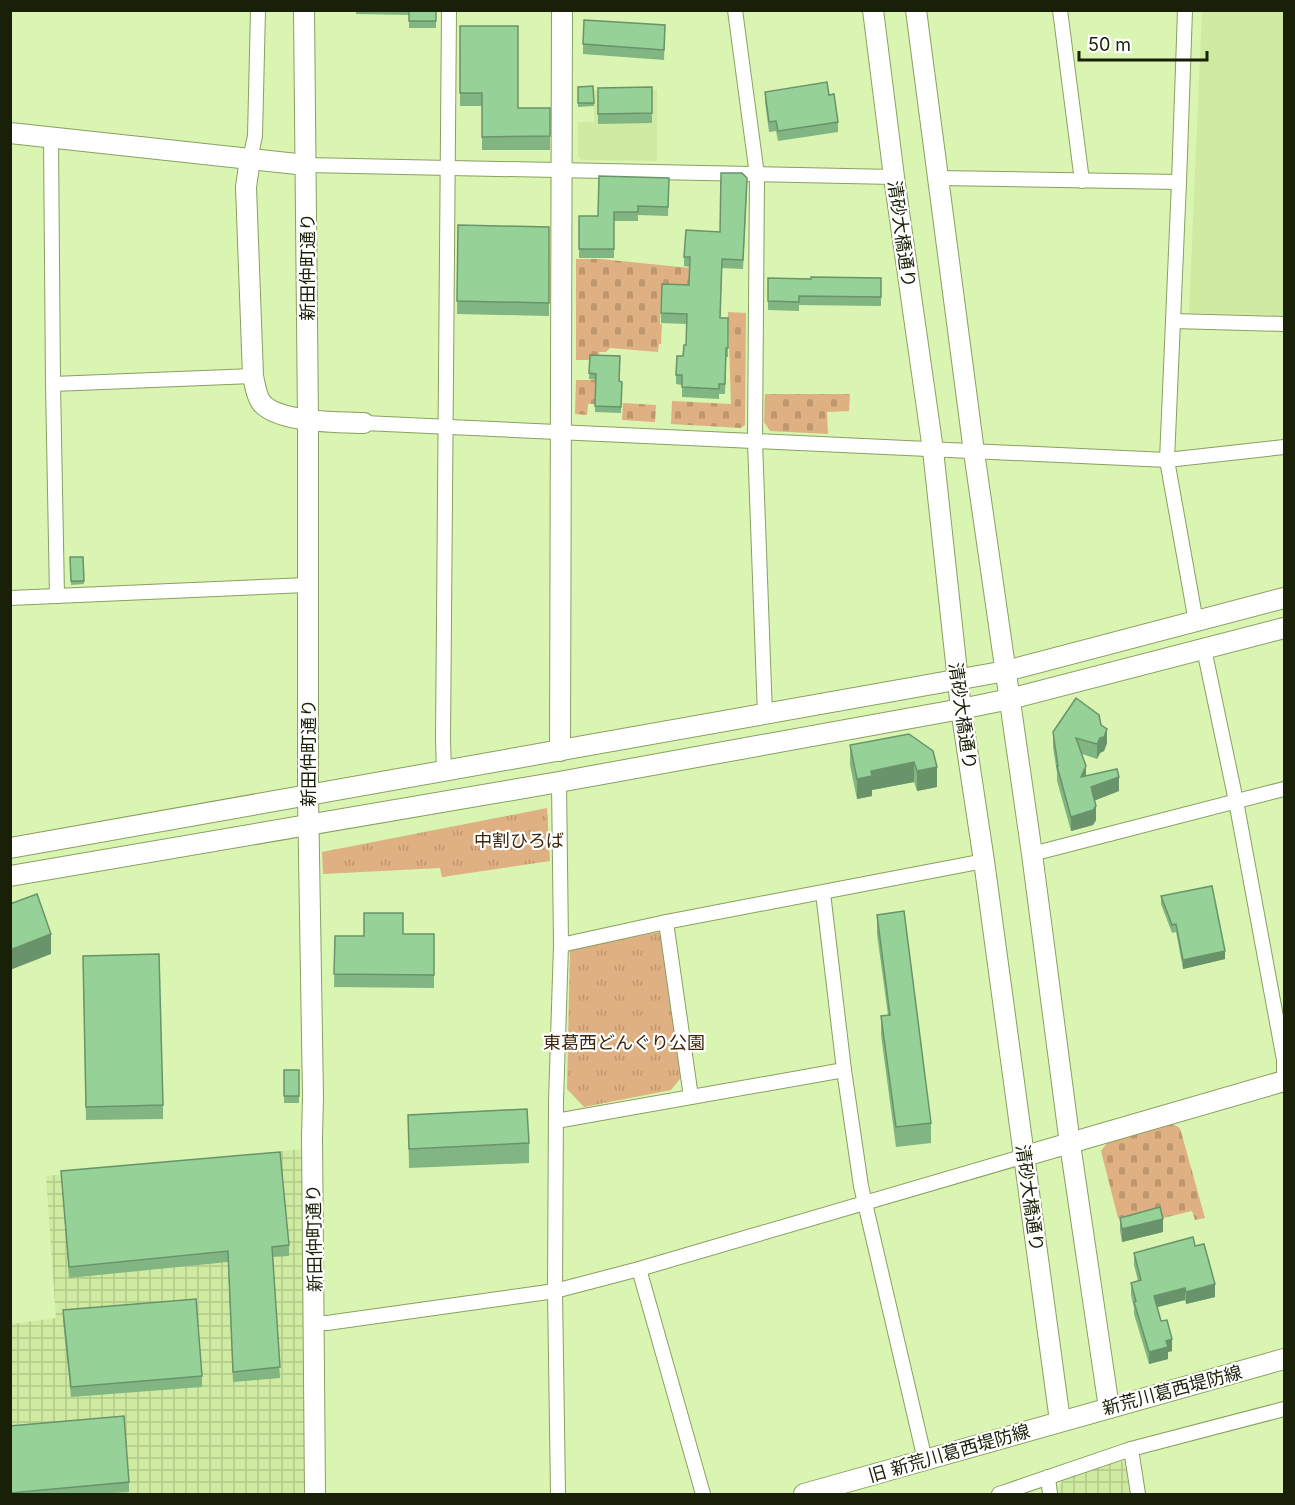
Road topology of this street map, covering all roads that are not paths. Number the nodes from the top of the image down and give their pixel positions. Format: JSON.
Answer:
{"nodes":[{"id":1,"x":258,"y":10,"type":"edge"},
{"id":2,"x":304,"y":10,"type":"edge"},
{"id":3,"x":449,"y":10,"type":"edge"},
{"id":4,"x":562,"y":10,"type":"edge"},
{"id":5,"x":735,"y":10,"type":"edge"},
{"id":6,"x":873,"y":10,"type":"edge"},
{"id":7,"x":916,"y":10,"type":"edge"},
{"id":8,"x":1060,"y":10,"type":"edge"},
{"id":9,"x":1185,"y":10,"type":"edge"},
{"id":10,"x":10,"y":133,"type":"edge"},
{"id":11,"x":51,"y":138,"type":"junction"},
{"id":12,"x":250,"y":159,"type":"junction"},
{"id":13,"x":306,"y":165,"type":"junction"},
{"id":14,"x":448,"y":167,"type":"junction"},
{"id":15,"x":561,"y":170,"type":"junction"},
{"id":16,"x":757,"y":176,"type":"junction"},
{"id":17,"x":894,"y":177,"type":"junction"},
{"id":18,"x":938,"y":178,"type":"junction"},
{"id":19,"x":1082,"y":180,"type":"junction"},
{"id":20,"x":1179,"y":182,"type":"junction"},
{"id":21,"x":1173,"y":321,"type":"junction"},
{"id":22,"x":1284,"y":324,"type":"edge"},
{"id":23,"x":253,"y":376,"type":"junction"},
{"id":24,"x":53,"y":384,"type":"junction"},
{"id":25,"x":308,"y":420,"type":"junction"},
{"id":26,"x":364,"y":423,"type":"joint"},
{"id":27,"x":446,"y":427,"type":"junction"},
{"id":28,"x":562,"y":433,"type":"junction"},
{"id":29,"x":755,"y":442,"type":"junction"},
{"id":30,"x":1284,"y":447,"type":"edge"},
{"id":31,"x":933,"y":450,"type":"junction"},
{"id":32,"x":974,"y":452,"type":"junction"},
{"id":33,"x":1167,"y":460,"type":"junction"},
{"id":34,"x":307,"y":585,"type":"junction"},
{"id":35,"x":57,"y":596,"type":"junction"},
{"id":36,"x":10,"y":598,"type":"edge"},
{"id":37,"x":1284,"y":598,"type":"edge"},
{"id":38,"x":1196,"y":622,"type":"junction"},
{"id":39,"x":1284,"y":628,"type":"edge"},
{"id":40,"x":1204,"y":649,"type":"junction"},
{"id":41,"x":1006,"y":671,"type":"junction"},
{"id":42,"x":958,"y":680,"type":"junction"},
{"id":43,"x":1010,"y":699,"type":"junction"},
{"id":44,"x":961,"y":709,"type":"junction"},
{"id":45,"x":765,"y":715,"type":"junction"},
{"id":46,"x":560,"y":751,"type":"junction"},
{"id":47,"x":444,"y":772,"type":"junction"},
{"id":48,"x":559,"y":782,"type":"junction"},
{"id":49,"x":1284,"y":789,"type":"edge"},
{"id":50,"x":308,"y":795,"type":"junction"},
{"id":51,"x":1236,"y":801,"type":"junction"},
{"id":52,"x":308,"y":825,"type":"junction"},
{"id":53,"x":10,"y":848,"type":"edge"},
{"id":54,"x":1032,"y":854,"type":"junction"},
{"id":55,"x":984,"y":861,"type":"junction"},
{"id":56,"x":10,"y":876,"type":"edge"},
{"id":57,"x":823,"y":893,"type":"junction"},
{"id":58,"x":666,"y":922,"type":"junction"},
{"id":59,"x":561,"y":945,"type":"junction"},
{"id":60,"x":844,"y":1070,"type":"junction"},
{"id":61,"x":1284,"y":1071,"type":"edge"},
{"id":62,"x":1284,"y":1081,"type":"edge"},
{"id":63,"x":691,"y":1097,"type":"junction"},
{"id":64,"x":556,"y":1121,"type":"junction"},
{"id":65,"x":1070,"y":1144,"type":"junction"},
{"id":66,"x":1025,"y":1156,"type":"junction"},
{"id":67,"x":864,"y":1202,"type":"junction"},
{"id":68,"x":639,"y":1269,"type":"junction"},
{"id":69,"x":555,"y":1291,"type":"junction"},
{"id":70,"x":315,"y":1323,"type":"junction"},
{"id":71,"x":1284,"y":1359,"type":"edge"},
{"id":72,"x":1109,"y":1408,"type":"junction"},
{"id":73,"x":1284,"y":1408,"type":"edge"},
{"id":74,"x":1060,"y":1421,"type":"junction"},
{"id":75,"x":1131,"y":1449,"type":"junction"},
{"id":76,"x":925,"y":1460,"type":"junction"},
{"id":77,"x":1048,"y":1477,"type":"junction"},
{"id":78,"x":814,"y":1493,"type":"edge"},
{"id":79,"x":315,"y":1494,"type":"edge"},
{"id":80,"x":558,"y":1494,"type":"edge"},
{"id":81,"x":703,"y":1494,"type":"edge"},
{"id":82,"x":999,"y":1494,"type":"edge"},
{"id":83,"x":1050,"y":1494,"type":"edge"},
{"id":84,"x":1138,"y":1494,"type":"edge"}],
"edges":[{"from":1,"to":12,"type":"street"},
{"from":2,"to":13,"type":"street","name":"新田仲町通り"},
{"from":3,"to":14,"type":"street"},
{"from":4,"to":15,"type":"street"},
{"from":5,"to":16,"type":"street"},
{"from":6,"to":17,"type":"street","name":"清砂大橋通り"},
{"from":7,"to":18,"type":"street"},
{"from":8,"to":19,"type":"street"},
{"from":9,"to":20,"type":"street"},
{"from":10,"to":11,"type":"street"},
{"from":11,"to":12,"type":"street"},
{"from":11,"to":24,"type":"street"},
{"from":12,"to":13,"type":"street"},
{"from":12,"to":23,"type":"street"},
{"from":13,"to":14,"type":"street"},
{"from":13,"to":25,"type":"street","name":"新田仲町通り"},
{"from":14,"to":15,"type":"street"},
{"from":14,"to":27,"type":"street"},
{"from":15,"to":16,"type":"street"},
{"from":15,"to":28,"type":"street"},
{"from":16,"to":17,"type":"street"},
{"from":16,"to":29,"type":"street"},
{"from":17,"to":31,"type":"street","name":"清砂大橋通り"},
{"from":18,"to":19,"type":"street"},
{"from":18,"to":32,"type":"street"},
{"from":19,"to":20,"type":"street"},
{"from":20,"to":21,"type":"street"},
{"from":21,"to":22,"type":"street"},
{"from":21,"to":33,"type":"street"},
{"from":23,"to":24,"type":"street"},
{"from":23,"to":25,"type":"street"},
{"from":24,"to":35,"type":"street"},
{"from":25,"to":26,"type":"street"},
{"from":25,"to":34,"type":"street","name":"新田仲町通り"},
{"from":26,"to":27,"type":"street"},
{"from":27,"to":28,"type":"street"},
{"from":27,"to":47,"type":"street"},
{"from":28,"to":29,"type":"street"},
{"from":28,"to":46,"type":"street"},
{"from":29,"to":31,"type":"street"},
{"from":29,"to":45,"type":"street"},
{"from":30,"to":33,"type":"street"},
{"from":31,"to":32,"type":"street"},
{"from":31,"to":42,"type":"street","name":"清砂大橋通り"},
{"from":32,"to":33,"type":"street"},
{"from":32,"to":41,"type":"street"},
{"from":33,"to":38,"type":"street"},
{"from":34,"to":35,"type":"street"},
{"from":34,"to":50,"type":"street","name":"新田仲町通り"},
{"from":35,"to":36,"type":"street"},
{"from":37,"to":38,"type":"street"},
{"from":38,"to":41,"type":"street"},
{"from":39,"to":40,"type":"street"},
{"from":40,"to":43,"type":"street"},
{"from":40,"to":51,"type":"street"},
{"from":41,"to":42,"type":"street"},
{"from":41,"to":43,"type":"street"},
{"from":42,"to":44,"type":"street","name":"清砂大橋通り"},
{"from":42,"to":45,"type":"street"},
{"from":43,"to":44,"type":"street"},
{"from":43,"to":54,"type":"street"},
{"from":44,"to":48,"type":"street"},
{"from":44,"to":55,"type":"street","name":"清砂大橋通り"},
{"from":45,"to":46,"type":"street"},
{"from":46,"to":47,"type":"street"},
{"from":47,"to":50,"type":"street"},
{"from":48,"to":52,"type":"street"},
{"from":48,"to":59,"type":"street"},
{"from":49,"to":51,"type":"street"},
{"from":50,"to":52,"type":"street","name":"新田仲町通り"},
{"from":50,"to":53,"type":"street"},
{"from":51,"to":54,"type":"street"},
{"from":51,"to":61,"type":"street"},
{"from":52,"to":56,"type":"street"},
{"from":52,"to":70,"type":"street","name":"新田仲町通り"},
{"from":54,"to":65,"type":"street"},
{"from":55,"to":57,"type":"street"},
{"from":55,"to":66,"type":"street","name":"清砂大橋通り"},
{"from":57,"to":58,"type":"street"},
{"from":57,"to":60,"type":"street"},
{"from":58,"to":59,"type":"street"},
{"from":58,"to":63,"type":"street"},
{"from":59,"to":64,"type":"street"},
{"from":60,"to":63,"type":"street"},
{"from":60,"to":67,"type":"street"},
{"from":62,"to":65,"type":"street"},
{"from":63,"to":64,"type":"street"},
{"from":64,"to":69,"type":"street"},
{"from":65,"to":66,"type":"street"},
{"from":65,"to":72,"type":"street"},
{"from":66,"to":67,"type":"street"},
{"from":66,"to":74,"type":"street","name":"清砂大橋通り"},
{"from":67,"to":68,"type":"street"},
{"from":67,"to":76,"type":"street"},
{"from":68,"to":69,"type":"street"},
{"from":68,"to":81,"type":"street"},
{"from":69,"to":70,"type":"street"},
{"from":69,"to":80,"type":"street"},
{"from":70,"to":79,"type":"street","name":"新田仲町通り"},
{"from":71,"to":72,"type":"street","name":"新荒川葛西堤防線"},
{"from":72,"to":74,"type":"street","name":"新荒川葛西堤防線"},
{"from":73,"to":75,"type":"street"},
{"from":74,"to":76,"type":"street","name":"旧 新荒川葛西堤防線"},
{"from":75,"to":77,"type":"street"},
{"from":75,"to":84,"type":"street"},
{"from":76,"to":78,"type":"street","name":"旧 新荒川葛西堤防線"},
{"from":77,"to":82,"type":"street"},
{"from":77,"to":83,"type":"street"}]}
